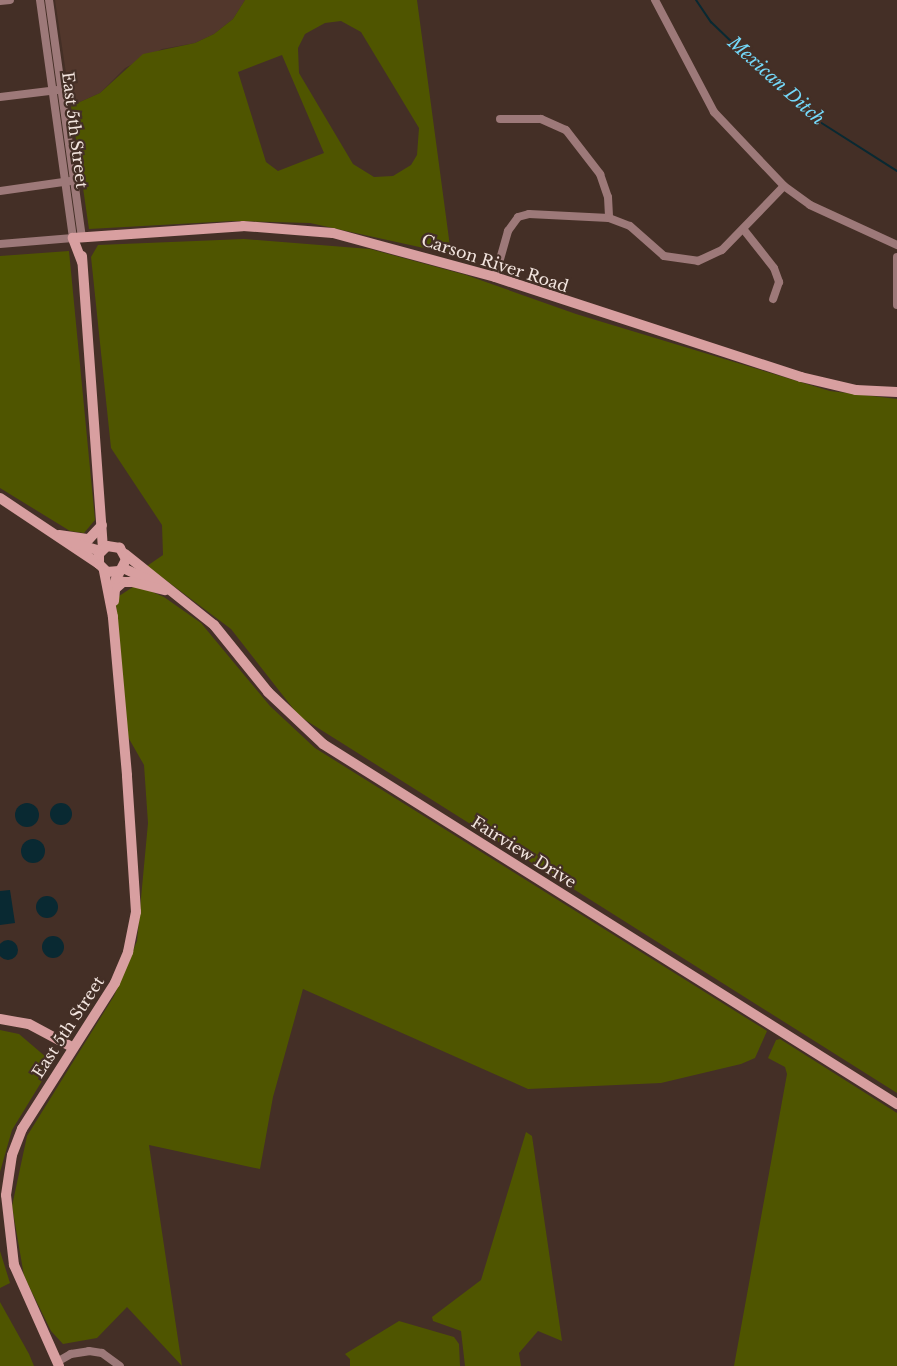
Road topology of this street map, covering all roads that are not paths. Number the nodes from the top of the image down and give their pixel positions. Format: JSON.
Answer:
{"nodes":[{"id":1,"x":10,"y":0,"type":"edge"},
{"id":2,"x":40,"y":0,"type":"edge"},
{"id":3,"x":49,"y":0,"type":"edge"},
{"id":4,"x":655,"y":0,"type":"edge"},
{"id":5,"x":0,"y":1,"type":"edge"},
{"id":6,"x":58,"y":90,"type":"junction"},
{"id":7,"x":0,"y":97,"type":"edge"},
{"id":8,"x":500,"y":119,"type":"dead end"},
{"id":9,"x":75,"y":181,"type":"junction"},
{"id":10,"x":66,"y":182,"type":"junction"},
{"id":11,"x":784,"y":186,"type":"junction"},
{"id":12,"x":0,"y":191,"type":"edge"},
{"id":13,"x":609,"y":218,"type":"junction"},
{"id":14,"x":744,"y":230,"type":"junction"},
{"id":15,"x":78,"y":238,"type":"junction"},
{"id":16,"x":0,"y":244,"type":"edge"},
{"id":17,"x":897,"y":245,"type":"edge"},
{"id":18,"x":897,"y":257,"type":"edge"},
{"id":19,"x":495,"y":277,"type":"junction"},
{"id":20,"x":773,"y":299,"type":"dead end"},
{"id":21,"x":897,"y":305,"type":"edge"},
{"id":22,"x":897,"y":392,"type":"edge"},
{"id":23,"x":101,"y":492,"type":"junction"},
{"id":24,"x":0,"y":498,"type":"edge"},
{"id":25,"x":102,"y":525,"type":"junction"},
{"id":26,"x":55,"y":535,"type":"junction"},
{"id":27,"x":115,"y":546,"type":"junction"},
{"id":28,"x":102,"y":550,"type":"junction"},
{"id":29,"x":125,"y":554,"type":"junction"},
{"id":30,"x":102,"y":567,"type":"junction"},
{"id":31,"x":121,"y":570,"type":"junction"},
{"id":32,"x":115,"y":589,"type":"junction"},
{"id":33,"x":171,"y":590,"type":"junction"},
{"id":34,"x":113,"y":617,"type":"junction"},
{"id":35,"x":0,"y":1018,"type":"edge"},
{"id":36,"x":72,"y":1047,"type":"junction"},
{"id":37,"x":897,"y":1104,"type":"edge"},
{"id":38,"x":58,"y":1364,"type":"edge"},
{"id":39,"x":120,"y":1366,"type":"edge"}],
"edges":[{"from":1,"to":5,"type":"street"},
{"from":2,"to":6,"type":"street","name":"East 5th Street"},
{"from":3,"to":6,"type":"street","name":"East 5th Street"},
{"from":4,"to":11,"type":"street"},
{"from":6,"to":7,"type":"street"},
{"from":6,"to":9,"type":"street","name":"East 5th Street"},
{"from":6,"to":10,"type":"street","name":"East 5th Street"},
{"from":8,"to":13,"type":"street"},
{"from":9,"to":10,"type":"street"},
{"from":9,"to":15,"type":"street","name":"East 5th Street"},
{"from":10,"to":12,"type":"street"},
{"from":10,"to":15,"type":"street","name":"East 5th Street"},
{"from":11,"to":14,"type":"street"},
{"from":11,"to":17,"type":"street"},
{"from":13,"to":14,"type":"street"},
{"from":13,"to":19,"type":"street"},
{"from":14,"to":20,"type":"street"},
{"from":15,"to":16,"type":"street"},
{"from":15,"to":19,"type":"main road","name":"Carson River Road"},
{"from":15,"to":23,"type":"main road","name":"East 5th Street"},
{"from":18,"to":21,"type":"street"},
{"from":19,"to":22,"type":"main road","name":"Carson River Road"},
{"from":23,"to":25,"type":"main road","name":"East 5th Street"},
{"from":23,"to":27,"type":"main road","name":"East 5th Street"},
{"from":24,"to":26,"type":"main road"},
{"from":25,"to":26,"type":"main road"},
{"from":25,"to":28,"type":"main road","name":"East 5th Street"},
{"from":26,"to":28,"type":"main road"},
{"from":26,"to":30,"type":"main road"},
{"from":27,"to":28,"type":"main road"},
{"from":27,"to":29,"type":"main road","name":"Fairview Drive"},
{"from":28,"to":30,"type":"main road","name":"East 5th Street"},
{"from":29,"to":31,"type":"main road","name":"East 5th Street"},
{"from":29,"to":33,"type":"main road","name":"Fairview Drive"},
{"from":30,"to":31,"type":"main road"},
{"from":30,"to":34,"type":"main road","name":"East 5th Street"},
{"from":31,"to":32,"type":"main road","name":"East 5th Street"},
{"from":31,"to":33,"type":"main road","name":"Fairview Drive"},
{"from":32,"to":33,"type":"main road"},
{"from":32,"to":34,"type":"main road","name":"East 5th Street"},
{"from":33,"to":37,"type":"main road","name":"Fairview Drive"},
{"from":34,"to":36,"type":"main road","name":"East 5th Street"},
{"from":35,"to":36,"type":"main road"},
{"from":36,"to":38,"type":"main road","name":"East 5th Street"},
{"from":38,"to":39,"type":"street"}]}
